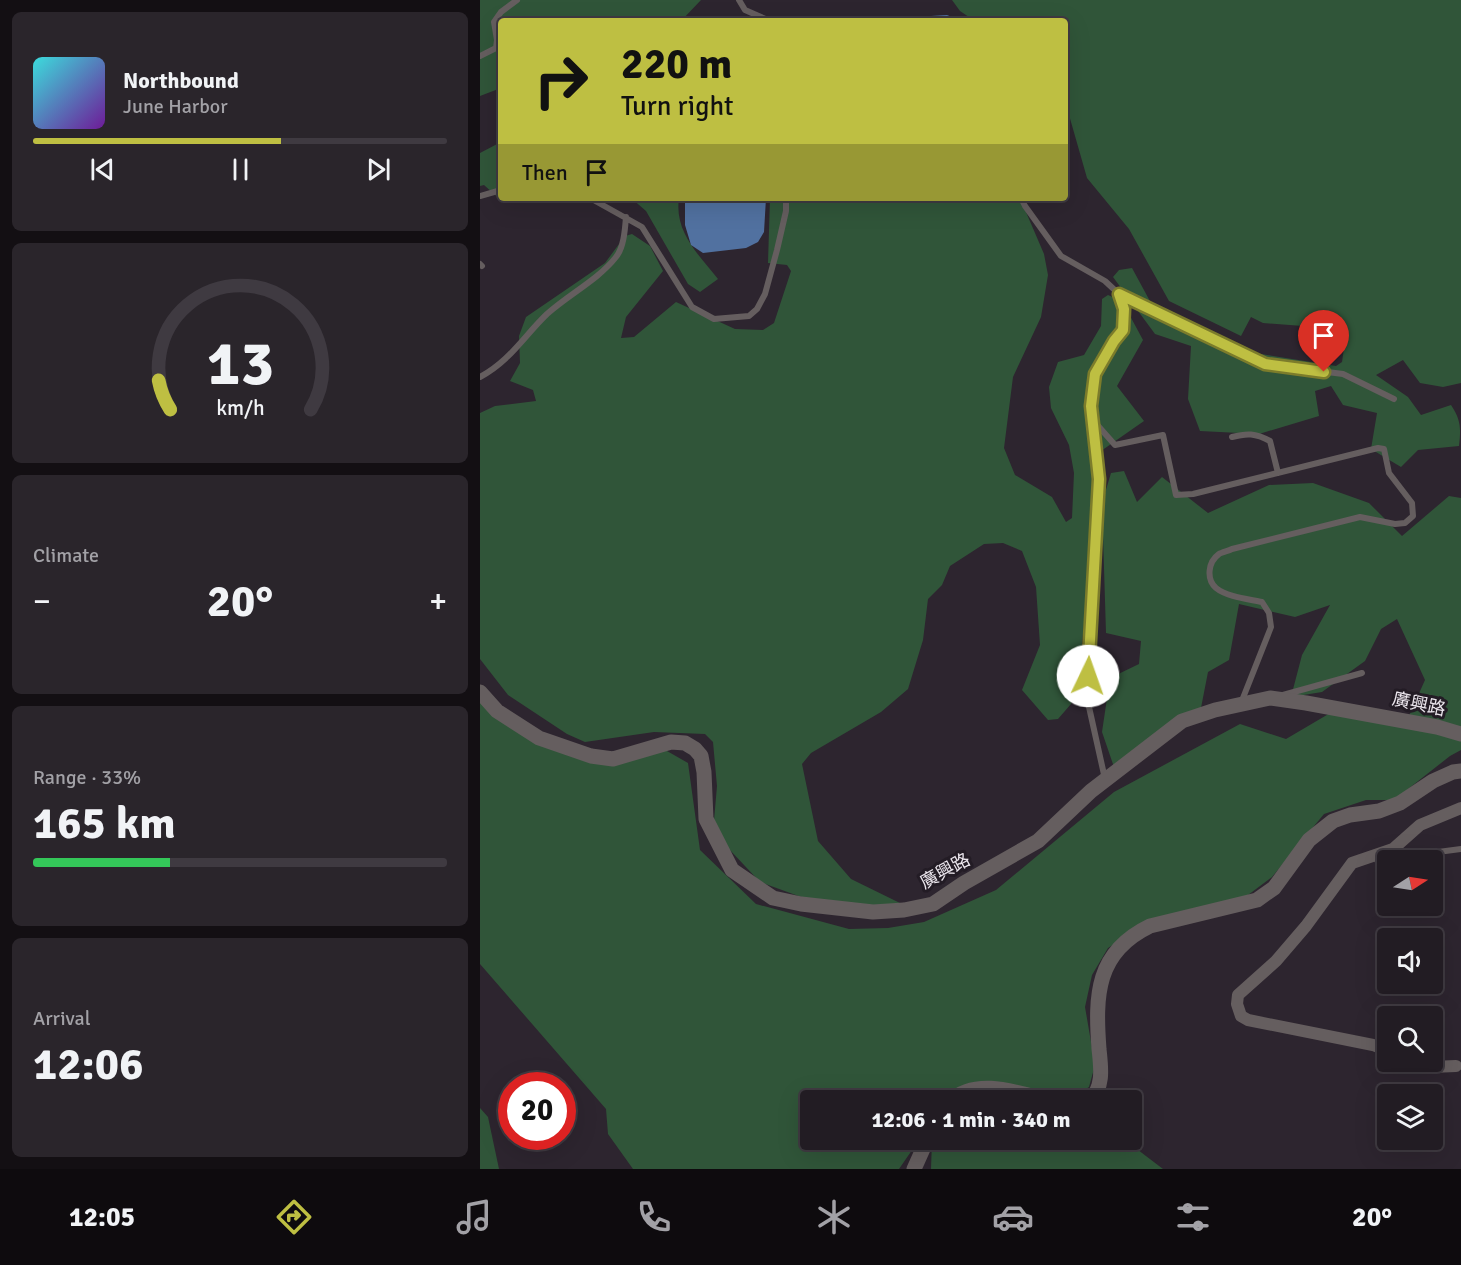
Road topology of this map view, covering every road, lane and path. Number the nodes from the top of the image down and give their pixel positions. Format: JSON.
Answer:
{"nodes":[{"id":1,"x":517,"y":0,"type":"edge"},
{"id":2,"x":739,"y":0,"type":"edge"},
{"id":3,"x":764,"y":18,"type":"edge"},
{"id":4,"x":480,"y":56,"type":"edge"},
{"id":5,"x":498,"y":191,"type":"edge"},
{"id":6,"x":480,"y":196,"type":"edge"},
{"id":7,"x":596,"y":201,"type":"edge"},
{"id":8,"x":786,"y":201,"type":"edge"},
{"id":9,"x":1022,"y":201,"type":"edge"},
{"id":10,"x":626,"y":217,"type":"junction"},
{"id":11,"x":1119,"y":294,"type":"junction"},
{"id":12,"x":480,"y":378,"type":"edge"},
{"id":13,"x":1394,"y":399,"type":"dead end"},
{"id":14,"x":1092,"y":419,"type":"junction"},
{"id":15,"x":1232,"y":437,"type":"dead end"},
{"id":16,"x":1278,"y":473,"type":"junction"},
{"id":17,"x":1362,"y":673,"type":"dead end"},
{"id":18,"x":480,"y":692,"type":"edge"},
{"id":19,"x":1274,"y":699,"type":"junction"},
{"id":20,"x":1240,"y":704,"type":"junction"},
{"id":21,"x":1461,"y":734,"type":"edge"},
{"id":22,"x":1461,"y":771,"type":"edge"},
{"id":23,"x":1105,"y":779,"type":"junction"},
{"id":24,"x":1461,"y":808,"type":"edge"},
{"id":25,"x":1461,"y":849,"type":"edge"},
{"id":26,"x":1352,"y":862,"type":"junction"},
{"id":27,"x":1377,"y":1047,"type":"edge"},
{"id":28,"x":1456,"y":1066,"type":"dead end"},
{"id":29,"x":1443,"y":1067,"type":"edge"},
{"id":30,"x":974,"y":1090,"type":"edge"},
{"id":31,"x":999,"y":1090,"type":"edge"},
{"id":32,"x":1098,"y":1090,"type":"edge"},
{"id":33,"x":923,"y":1150,"type":"edge"},
{"id":34,"x":914,"y":1169,"type":"edge"}],
"edges":[{"from":1,"to":4,"type":"lane"},
{"from":2,"to":3,"type":"lane"},
{"from":5,"to":6,"type":"lane"},
{"from":7,"to":10,"type":"lane"},
{"from":8,"to":10,"type":"lane"},
{"from":9,"to":11,"type":"lane"},
{"from":10,"to":12,"type":"lane"},
{"from":11,"to":13,"type":"lane"},
{"from":11,"to":14,"type":"lane"},
{"from":14,"to":16,"type":"lane"},
{"from":14,"to":23,"type":"lane"},
{"from":15,"to":16,"type":"lane"},
{"from":16,"to":20,"type":"lane"},
{"from":17,"to":19,"type":"lane"},
{"from":18,"to":23,"type":"street","name":"廣興路"},
{"from":19,"to":20,"type":"street","name":"廣興路"},
{"from":19,"to":21,"type":"street","name":"廣興路"},
{"from":20,"to":23,"type":"street","name":"廣興路"},
{"from":22,"to":32,"type":"street"},
{"from":24,"to":26,"type":"street"},
{"from":25,"to":26,"type":"lane"},
{"from":26,"to":27,"type":"street"},
{"from":28,"to":29,"type":"street"},
{"from":30,"to":31,"type":"street"},
{"from":33,"to":34,"type":"street"}]}
